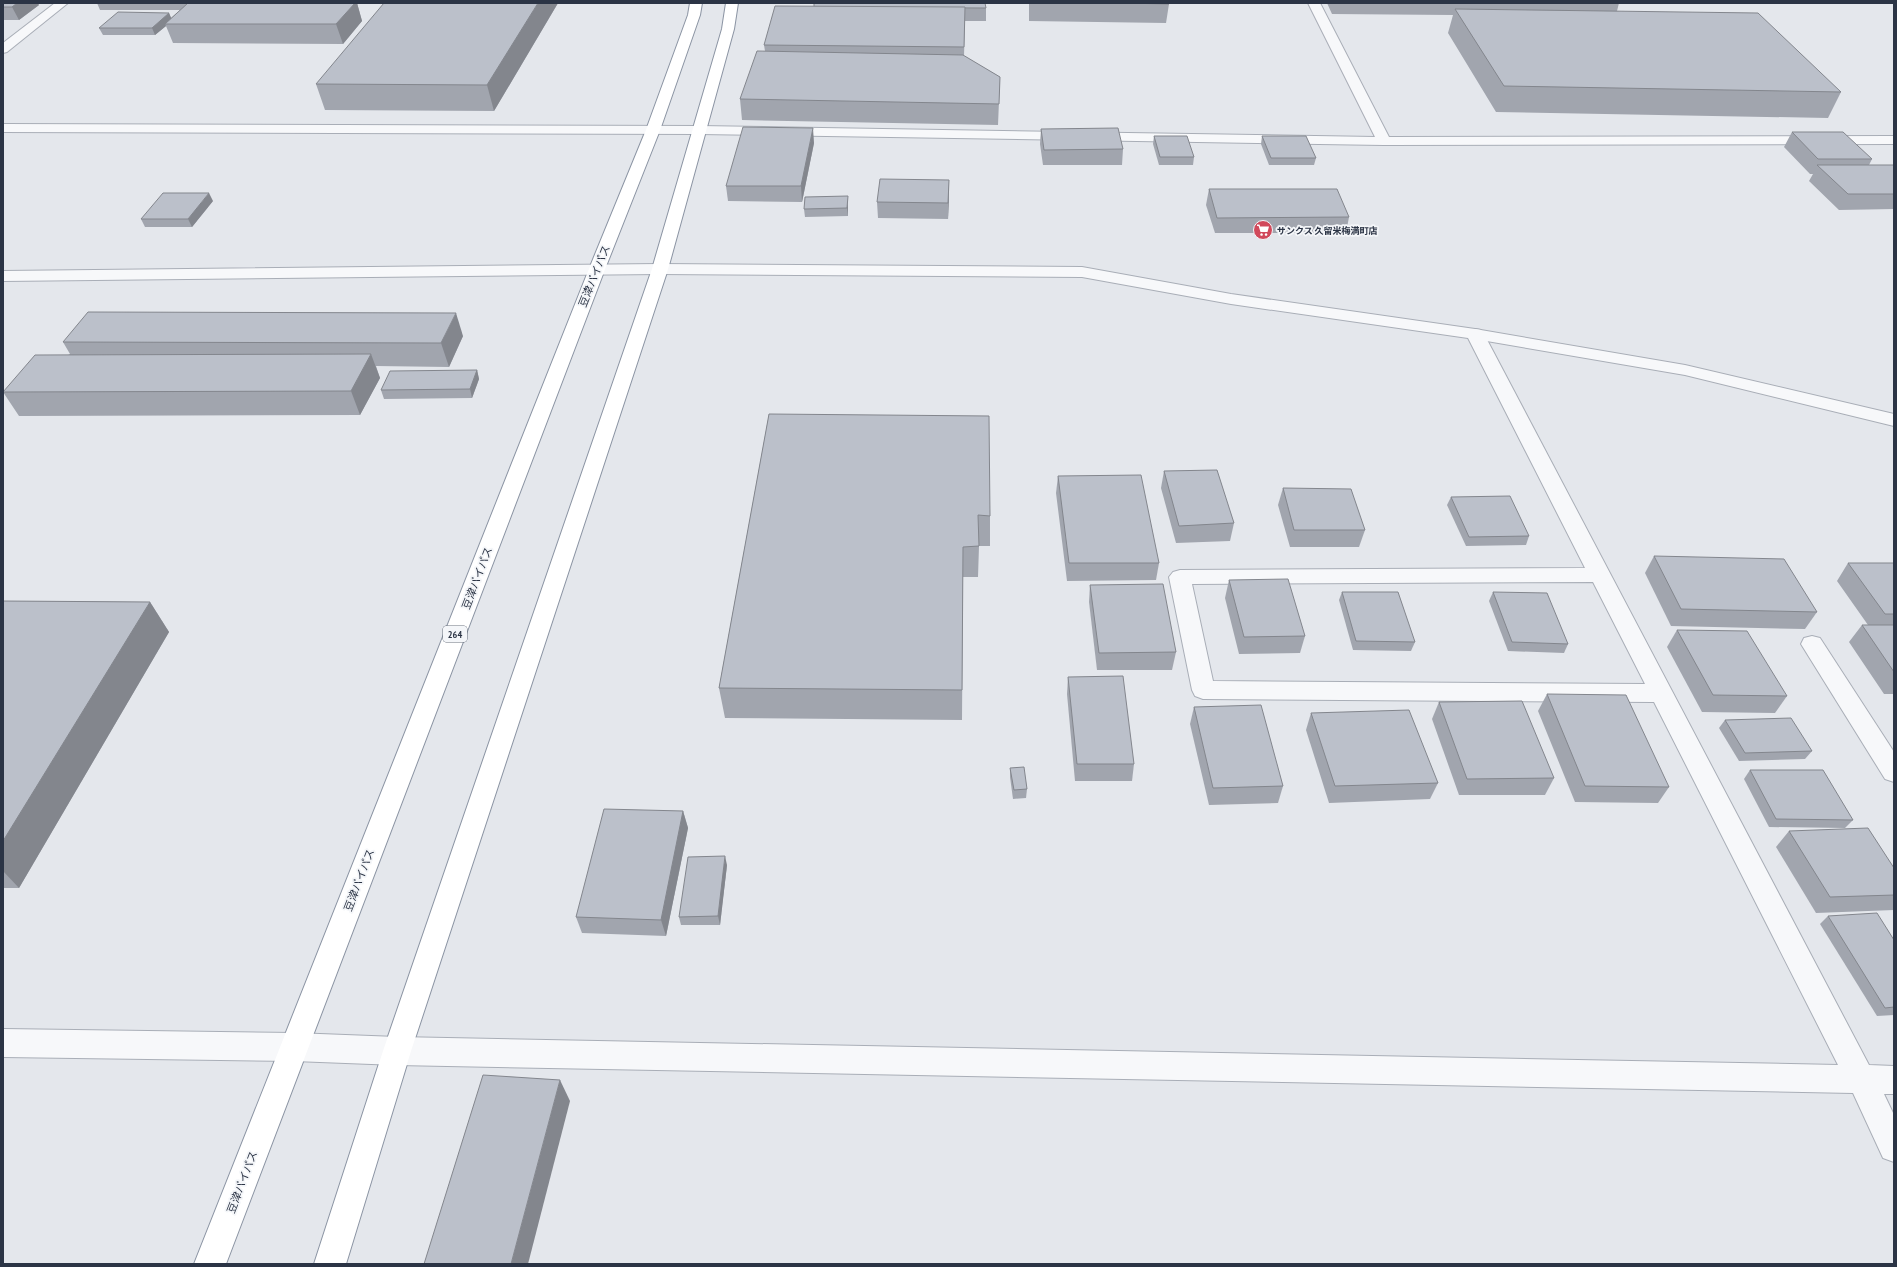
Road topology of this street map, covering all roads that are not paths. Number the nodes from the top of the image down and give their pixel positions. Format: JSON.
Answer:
{"nodes":[{"id":1,"x":62,"y":3,"type":"edge"},
{"id":2,"x":696,"y":3,"type":"edge"},
{"id":3,"x":732,"y":3,"type":"edge"},
{"id":4,"x":1314,"y":3,"type":"edge"},
{"id":5,"x":3,"y":49,"type":"edge"},
{"id":6,"x":3,"y":128,"type":"edge"},
{"id":7,"x":653,"y":130,"type":"junction"},
{"id":8,"x":700,"y":130,"type":"junction"},
{"id":9,"x":1894,"y":140,"type":"edge"},
{"id":10,"x":1384,"y":142,"type":"junction"},
{"id":11,"x":597,"y":269,"type":"junction"},
{"id":12,"x":660,"y":269,"type":"junction"},
{"id":13,"x":3,"y":276,"type":"edge"},
{"id":14,"x":1475,"y":334,"type":"junction"},
{"id":15,"x":1894,"y":420,"type":"edge"},
{"id":16,"x":1600,"y":575,"type":"junction"},
{"id":17,"x":1812,"y":644,"type":"dead end"},
{"id":18,"x":1661,"y":693,"type":"junction"},
{"id":19,"x":1894,"y":772,"type":"edge"},
{"id":20,"x":3,"y":1043,"type":"edge"},
{"id":21,"x":294,"y":1047,"type":"junction"},
{"id":22,"x":397,"y":1051,"type":"junction"},
{"id":23,"x":1861,"y":1080,"type":"junction"},
{"id":24,"x":1894,"y":1080,"type":"edge"},
{"id":25,"x":1894,"y":1147,"type":"edge"},
{"id":26,"x":210,"y":1264,"type":"edge"},
{"id":27,"x":330,"y":1264,"type":"edge"}],
"edges":[{"from":1,"to":5,"type":"street"},
{"from":2,"to":7,"type":"highway","name":"豆津バイパス","number":"264"},
{"from":3,"to":8,"type":"highway"},
{"from":4,"to":10,"type":"street"},
{"from":6,"to":7,"type":"street"},
{"from":7,"to":8,"type":"street"},
{"from":7,"to":11,"type":"highway","name":"豆津バイパス","number":"264"},
{"from":8,"to":10,"type":"street"},
{"from":8,"to":12,"type":"highway"},
{"from":9,"to":10,"type":"street"},
{"from":11,"to":12,"type":"street"},
{"from":11,"to":13,"type":"street"},
{"from":11,"to":21,"type":"highway","name":"豆津バイパス","number":"264"},
{"from":12,"to":14,"type":"street"},
{"from":12,"to":22,"type":"highway"},
{"from":14,"to":15,"type":"street"},
{"from":14,"to":16,"type":"street"},
{"from":16,"to":18,"type":"street"},
{"from":16,"to":18,"type":"street"},
{"from":17,"to":19,"type":"street"},
{"from":18,"to":23,"type":"street"},
{"from":20,"to":21,"type":"street"},
{"from":21,"to":22,"type":"street"},
{"from":21,"to":26,"type":"highway","name":"豆津バイパス","number":"264"},
{"from":22,"to":23,"type":"street"},
{"from":22,"to":27,"type":"highway"},
{"from":23,"to":24,"type":"street"},
{"from":23,"to":25,"type":"street"}]}
